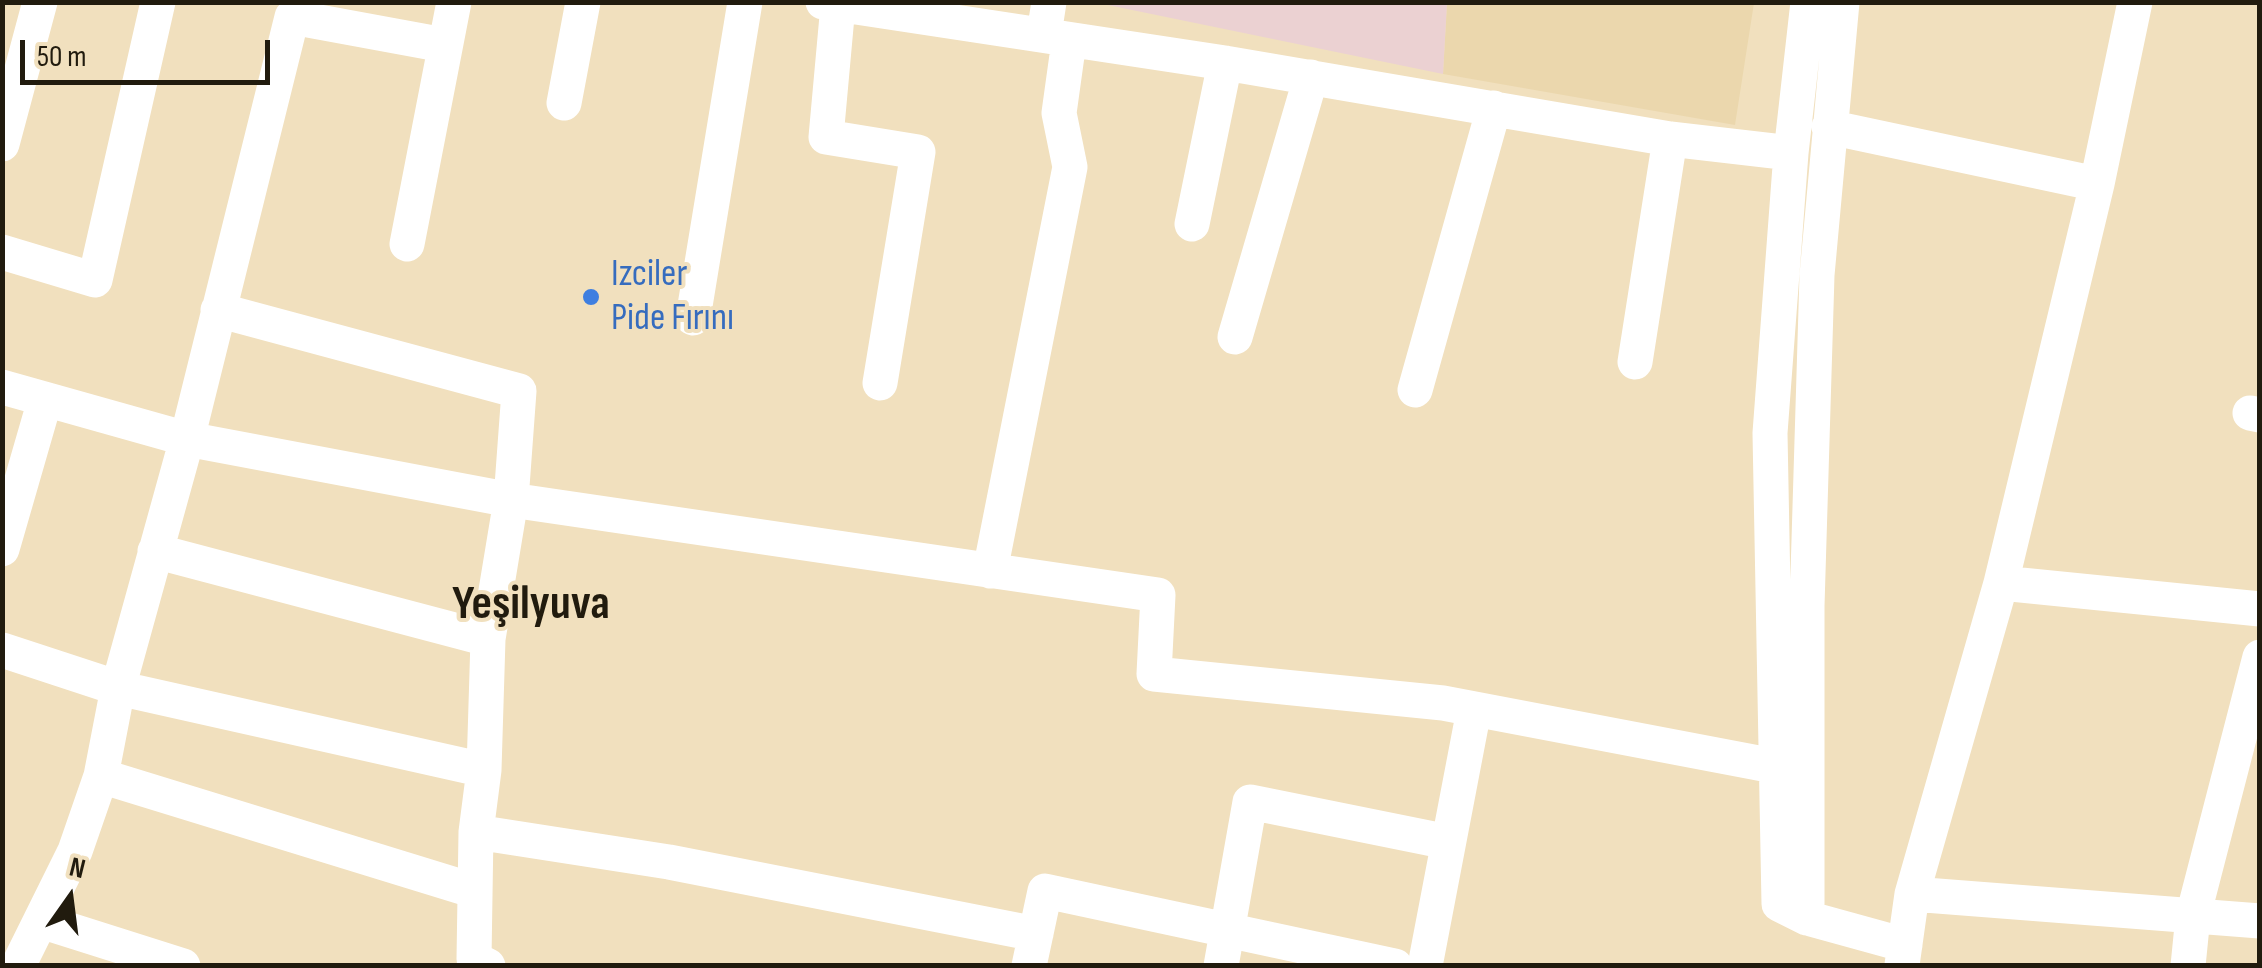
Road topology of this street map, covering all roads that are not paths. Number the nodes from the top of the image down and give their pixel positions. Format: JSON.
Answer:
{"nodes":[{"id":1,"x":40,"y":2,"type":"edge"},
{"id":2,"x":158,"y":2,"type":"edge"},
{"id":3,"x":454,"y":2,"type":"edge"},
{"id":4,"x":584,"y":2,"type":"edge"},
{"id":5,"x":744,"y":2,"type":"edge"},
{"id":6,"x":1808,"y":2,"type":"edge"},
{"id":7,"x":1842,"y":2,"type":"edge"},
{"id":8,"x":2135,"y":2,"type":"edge"},
{"id":9,"x":830,"y":4,"type":"edge"},
{"id":10,"x":914,"y":8,"type":"edge"},
{"id":11,"x":1054,"y":26,"type":"edge"},
{"id":12,"x":444,"y":45,"type":"junction"},
{"id":13,"x":1225,"y":63,"type":"junction"},
{"id":14,"x":1311,"y":77,"type":"junction"},
{"id":15,"x":564,"y":103,"type":"dead end"},
{"id":16,"x":1494,"y":108,"type":"junction"},
{"id":17,"x":1828,"y":127,"type":"junction"},
{"id":18,"x":1670,"y":139,"type":"junction"},
{"id":19,"x":2,"y":144,"type":"edge"},
{"id":20,"x":1791,"y":154,"type":"junction"},
{"id":21,"x":2097,"y":184,"type":"junction"},
{"id":22,"x":1192,"y":224,"type":"dead end"},
{"id":23,"x":407,"y":244,"type":"dead end"},
{"id":24,"x":2,"y":252,"type":"edge"},
{"id":25,"x":218,"y":310,"type":"junction"},
{"id":26,"x":693,"y":318,"type":"dead end"},
{"id":27,"x":1235,"y":337,"type":"dead end"},
{"id":28,"x":1635,"y":362,"type":"dead end"},
{"id":29,"x":880,"y":383,"type":"dead end"},
{"id":30,"x":2,"y":388,"type":"edge"},
{"id":31,"x":1415,"y":390,"type":"dead end"},
{"id":32,"x":45,"y":400,"type":"junction"},
{"id":33,"x":187,"y":439,"type":"junction"},
{"id":34,"x":511,"y":500,"type":"junction"},
{"id":35,"x":5,"y":531,"type":"edge"},
{"id":36,"x":155,"y":551,"type":"junction"},
{"id":37,"x":990,"y":571,"type":"junction"},
{"id":38,"x":2001,"y":582,"type":"junction"},
{"id":39,"x":2260,"y":608,"type":"edge"},
{"id":40,"x":488,"y":639,"type":"junction"},
{"id":41,"x":2,"y":650,"type":"edge"},
{"id":42,"x":2260,"y":657,"type":"edge"},
{"id":43,"x":118,"y":688,"type":"junction"},
{"id":44,"x":1474,"y":710,"type":"junction"},
{"id":45,"x":1774,"y":766,"type":"junction"},
{"id":46,"x":484,"y":770,"type":"junction"},
{"id":47,"x":101,"y":776,"type":"junction"},
{"id":48,"x":476,"y":832,"type":"junction"},
{"id":49,"x":1448,"y":842,"type":"junction"},
{"id":50,"x":475,"y":890,"type":"junction"},
{"id":51,"x":1912,"y":894,"type":"junction"},
{"id":52,"x":2193,"y":916,"type":"junction"},
{"id":53,"x":1807,"y":918,"type":"junction"},
{"id":54,"x":2260,"y":920,"type":"edge"},
{"id":55,"x":41,"y":921,"type":"junction"},
{"id":56,"x":1227,"y":930,"type":"junction"},
{"id":57,"x":1032,"y":950,"type":"edge"},
{"id":58,"x":1904,"y":955,"type":"edge"},
{"id":59,"x":18,"y":966,"type":"edge"},
{"id":60,"x":182,"y":966,"type":"edge"},
{"id":61,"x":488,"y":966,"type":"edge"},
{"id":62,"x":1221,"y":966,"type":"edge"},
{"id":63,"x":1395,"y":966,"type":"edge"},
{"id":64,"x":1425,"y":966,"type":"edge"},
{"id":65,"x":2188,"y":966,"type":"edge"}],
"edges":[{"from":1,"to":19,"type":"street"},
{"from":2,"to":24,"type":"street"},
{"from":3,"to":12,"type":"street"},
{"from":4,"to":15,"type":"street"},
{"from":5,"to":26,"type":"street"},
{"from":6,"to":20,"type":"street"},
{"from":7,"to":17,"type":"street"},
{"from":8,"to":21,"type":"street"},
{"from":9,"to":10,"type":"street"},
{"from":9,"to":29,"type":"street"},
{"from":10,"to":11,"type":"street"},
{"from":11,"to":13,"type":"street"},
{"from":11,"to":37,"type":"street"},
{"from":12,"to":23,"type":"street"},
{"from":12,"to":25,"type":"street"},
{"from":13,"to":14,"type":"street"},
{"from":13,"to":22,"type":"street"},
{"from":14,"to":16,"type":"street"},
{"from":14,"to":27,"type":"street"},
{"from":16,"to":18,"type":"street"},
{"from":16,"to":31,"type":"street"},
{"from":17,"to":21,"type":"street"},
{"from":17,"to":53,"type":"street"},
{"from":18,"to":20,"type":"street"},
{"from":18,"to":28,"type":"street"},
{"from":20,"to":45,"type":"street"},
{"from":21,"to":38,"type":"street"},
{"from":25,"to":33,"type":"street"},
{"from":25,"to":34,"type":"street"},
{"from":30,"to":32,"type":"street"},
{"from":32,"to":33,"type":"street"},
{"from":32,"to":35,"type":"street"},
{"from":33,"to":34,"type":"street"},
{"from":33,"to":36,"type":"street"},
{"from":34,"to":37,"type":"street"},
{"from":34,"to":40,"type":"street"},
{"from":36,"to":40,"type":"street"},
{"from":36,"to":43,"type":"street"},
{"from":37,"to":44,"type":"street"},
{"from":38,"to":39,"type":"street"},
{"from":38,"to":51,"type":"street"},
{"from":40,"to":46,"type":"street"},
{"from":41,"to":43,"type":"street"},
{"from":42,"to":52,"type":"street"},
{"from":43,"to":46,"type":"street"},
{"from":43,"to":47,"type":"street"},
{"from":44,"to":45,"type":"street"},
{"from":44,"to":49,"type":"street"},
{"from":45,"to":53,"type":"street"},
{"from":46,"to":48,"type":"street"},
{"from":47,"to":50,"type":"street"},
{"from":47,"to":55,"type":"street"},
{"from":48,"to":50,"type":"street"},
{"from":48,"to":57,"type":"street"},
{"from":49,"to":56,"type":"street"},
{"from":49,"to":64,"type":"street"},
{"from":50,"to":61,"type":"street"},
{"from":51,"to":52,"type":"street"},
{"from":51,"to":58,"type":"street"},
{"from":52,"to":54,"type":"street"},
{"from":52,"to":65,"type":"street"},
{"from":53,"to":58,"type":"street"},
{"from":55,"to":59,"type":"street"},
{"from":55,"to":60,"type":"street"},
{"from":56,"to":57,"type":"street"},
{"from":56,"to":62,"type":"street"},
{"from":56,"to":63,"type":"street"}]}
